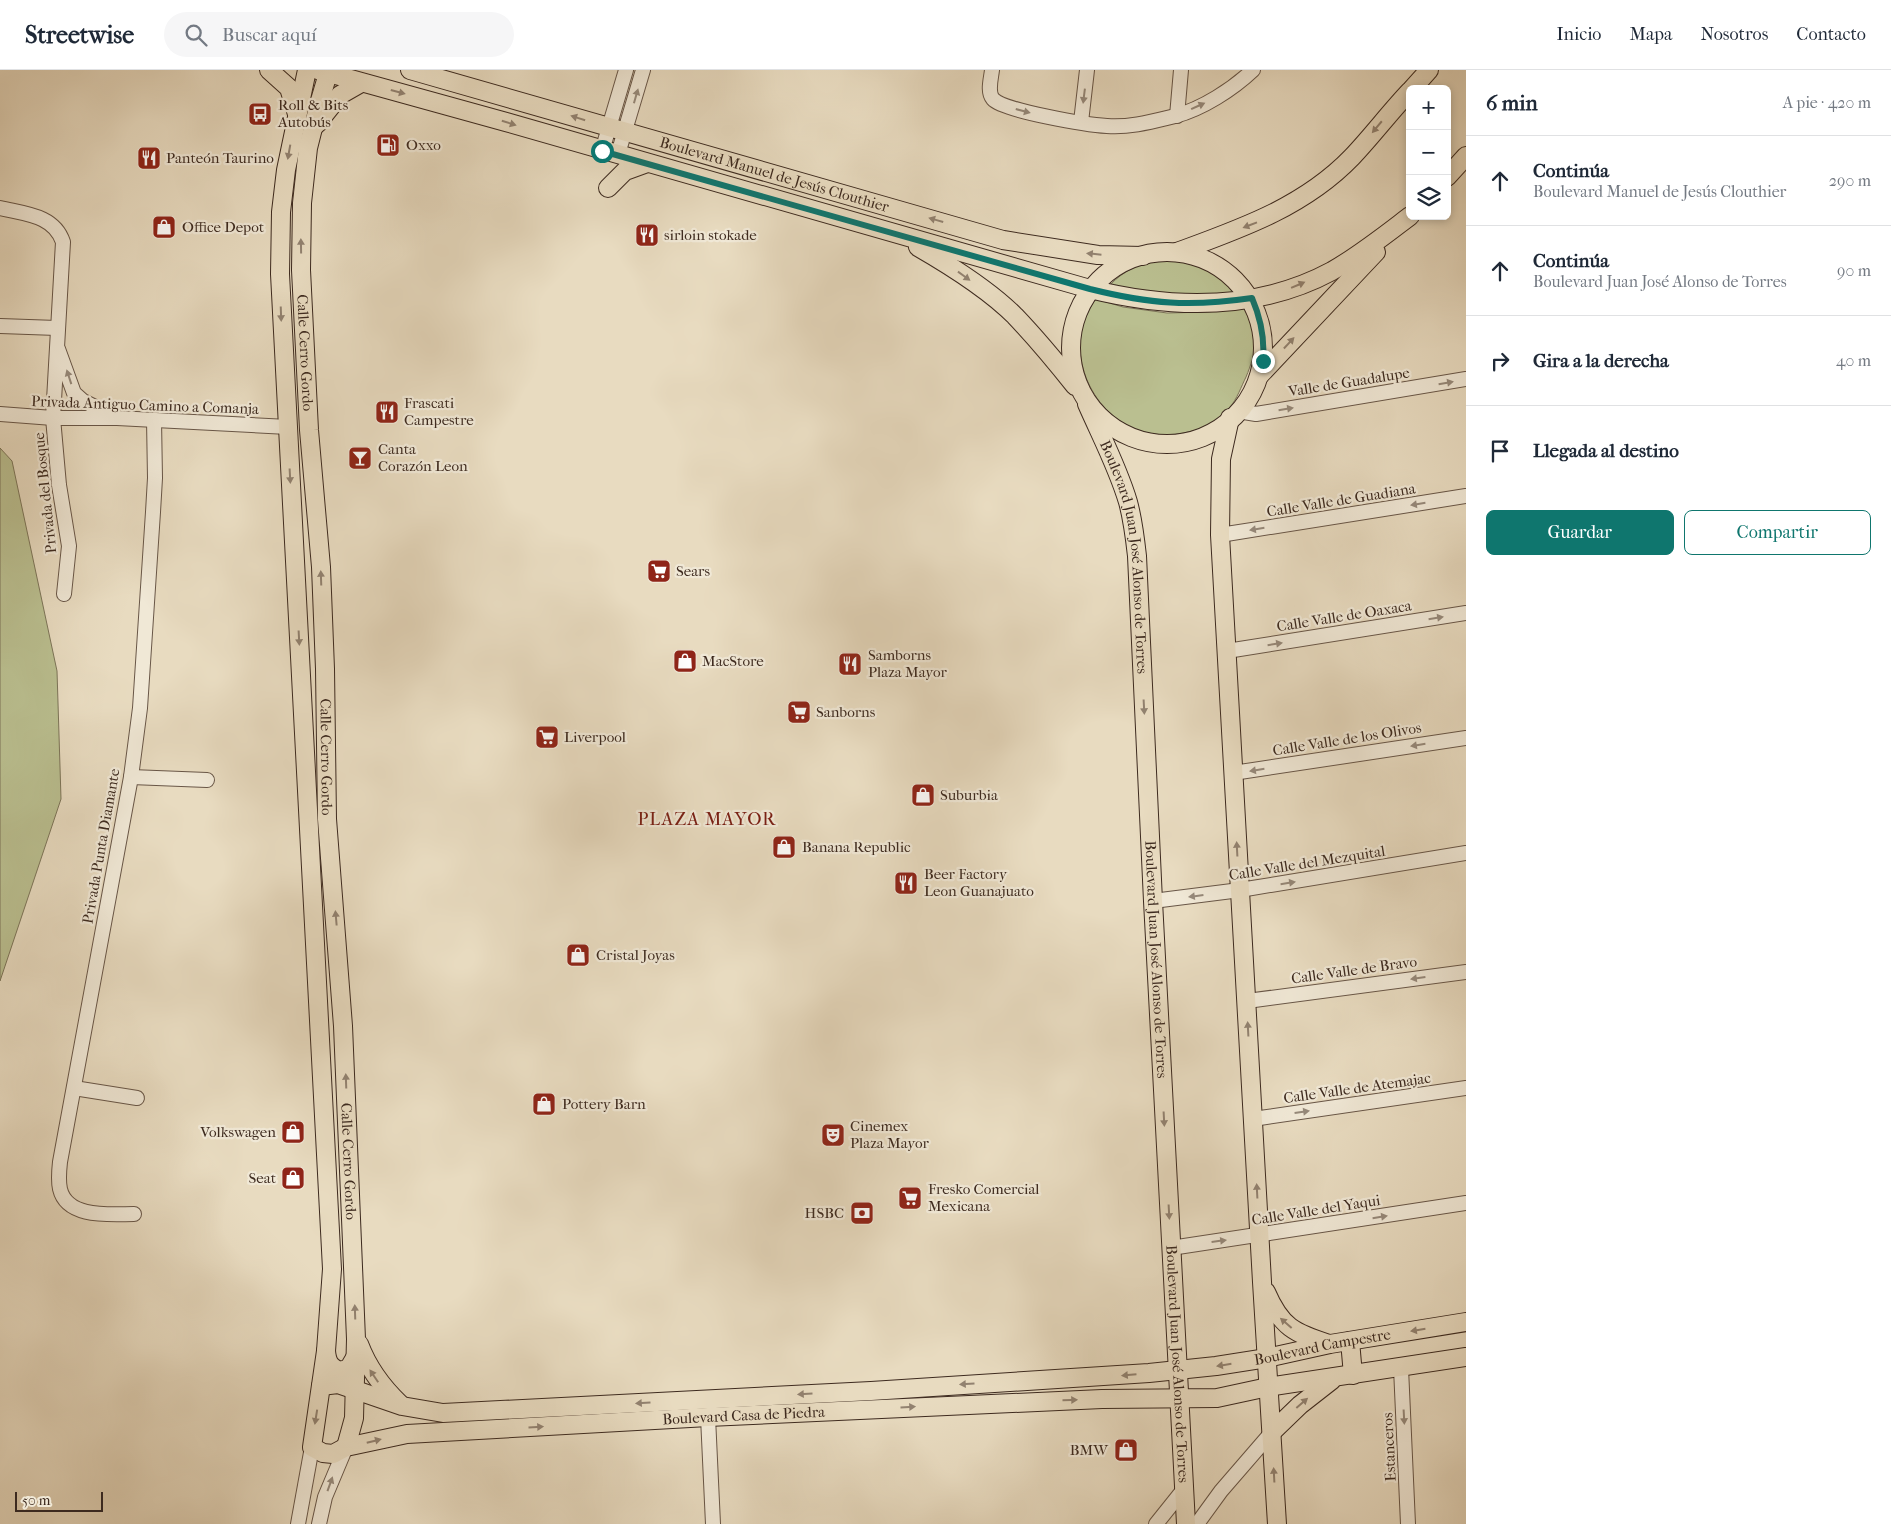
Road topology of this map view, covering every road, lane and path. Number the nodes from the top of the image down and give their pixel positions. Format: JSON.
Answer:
{"nodes":[{"id":1,"x":269,"y":70,"type":"edge"},
{"id":2,"x":308,"y":70,"type":"edge"},
{"id":3,"x":410,"y":70,"type":"edge"},
{"id":4,"x":626,"y":70,"type":"edge"},
{"id":5,"x":643,"y":70,"type":"edge"},
{"id":6,"x":992,"y":70,"type":"edge"},
{"id":7,"x":1087,"y":70,"type":"edge"},
{"id":8,"x":1181,"y":70,"type":"edge"},
{"id":9,"x":1253,"y":70,"type":"edge"},
{"id":10,"x":1429,"y":70,"type":"edge"},
{"id":11,"x":325,"y":71,"type":"edge"},
{"id":12,"x":361,"y":82,"type":"junction"},
{"id":13,"x":1416,"y":85,"type":"edge"},
{"id":14,"x":1406,"y":96,"type":"edge"},
{"id":15,"x":297,"y":114,"type":"junction"},
{"id":16,"x":1177,"y":116,"type":"junction"},
{"id":17,"x":1081,"y":122,"type":"junction"},
{"id":18,"x":617,"y":129,"type":"junction"},
{"id":19,"x":312,"y":131,"type":"junction"},
{"id":20,"x":610,"y":153,"type":"junction"},
{"id":21,"x":1466,"y":156,"type":"edge"},
{"id":22,"x":647,"y":163,"type":"junction"},
{"id":23,"x":1449,"y":175,"type":"edge"},
{"id":24,"x":608,"y":188,"type":"dead end"},
{"id":25,"x":0,"y":208,"type":"edge"},
{"id":26,"x":1406,"y":219,"type":"edge"},
{"id":27,"x":1406,"y":220,"type":"edge"},
{"id":28,"x":892,"y":233,"type":"junction"},
{"id":29,"x":1172,"y":254,"type":"junction"},
{"id":30,"x":1143,"y":256,"type":"junction"},
{"id":31,"x":1090,"y":289,"type":"junction"},
{"id":32,"x":1252,"y":298,"type":"junction"},
{"id":33,"x":0,"y":326,"type":"edge"},
{"id":34,"x":57,"y":328,"type":"junction"},
{"id":35,"x":57,"y":346,"type":"junction"},
{"id":36,"x":1256,"y":379,"type":"junction"},
{"id":37,"x":1466,"y":379,"type":"edge"},
{"id":38,"x":1085,"y":399,"type":"junction"},
{"id":39,"x":0,"y":414,"type":"edge"},
{"id":40,"x":1234,"y":415,"type":"junction"},
{"id":41,"x":53,"y":418,"type":"junction"},
{"id":42,"x":117,"y":418,"type":"junction"},
{"id":43,"x":154,"y":420,"type":"junction"},
{"id":44,"x":288,"y":427,"type":"junction"},
{"id":45,"x":1466,"y":496,"type":"edge"},
{"id":46,"x":1220,"y":535,"type":"junction"},
{"id":47,"x":64,"y":594,"type":"dead end"},
{"id":48,"x":1466,"y":613,"type":"edge"},
{"id":49,"x":1227,"y":652,"type":"junction"},
{"id":50,"x":1466,"y":738,"type":"edge"},
{"id":51,"x":1233,"y":773,"type":"junction"},
{"id":52,"x":130,"y":777,"type":"junction"},
{"id":53,"x":207,"y":780,"type":"dead end"},
{"id":54,"x":1466,"y":853,"type":"edge"},
{"id":55,"x":1240,"y":890,"type":"junction"},
{"id":56,"x":1153,"y":902,"type":"junction"},
{"id":57,"x":1466,"y":972,"type":"edge"},
{"id":58,"x":1247,"y":1001,"type":"junction"},
{"id":59,"x":74,"y":1088,"type":"junction"},
{"id":60,"x":1466,"y":1088,"type":"edge"},
{"id":61,"x":137,"y":1098,"type":"dead end"},
{"id":62,"x":1253,"y":1119,"type":"junction"},
{"id":63,"x":1466,"y":1204,"type":"edge"},
{"id":64,"x":134,"y":1214,"type":"dead end"},
{"id":65,"x":1260,"y":1236,"type":"junction"},
{"id":66,"x":1171,"y":1248,"type":"junction"},
{"id":67,"x":1262,"y":1282,"type":"junction"},
{"id":68,"x":1466,"y":1322,"type":"edge"},
{"id":69,"x":1350,"y":1341,"type":"junction"},
{"id":70,"x":1330,"y":1344,"type":"junction"},
{"id":71,"x":356,"y":1347,"type":"junction"},
{"id":72,"x":326,"y":1350,"type":"junction"},
{"id":73,"x":1466,"y":1357,"type":"edge"},
{"id":74,"x":1267,"y":1358,"type":"junction"},
{"id":75,"x":1401,"y":1368,"type":"junction"},
{"id":76,"x":1178,"y":1370,"type":"junction"},
{"id":77,"x":1353,"y":1375,"type":"junction"},
{"id":78,"x":1334,"y":1378,"type":"junction"},
{"id":79,"x":321,"y":1386,"type":"junction"},
{"id":80,"x":1268,"y":1387,"type":"junction"},
{"id":81,"x":355,"y":1390,"type":"junction"},
{"id":82,"x":871,"y":1390,"type":"junction"},
{"id":83,"x":1179,"y":1399,"type":"junction"},
{"id":84,"x":402,"y":1406,"type":"junction"},
{"id":85,"x":870,"y":1409,"type":"junction"},
{"id":86,"x":708,"y":1417,"type":"junction"},
{"id":87,"x":1272,"y":1432,"type":"junction"},
{"id":88,"x":312,"y":1447,"type":"junction"},
{"id":89,"x":346,"y":1447,"type":"junction"},
{"id":90,"x":1184,"y":1489,"type":"junction"},
{"id":91,"x":298,"y":1524,"type":"edge"},
{"id":92,"x":319,"y":1524,"type":"edge"},
{"id":93,"x":713,"y":1524,"type":"edge"},
{"id":94,"x":1156,"y":1524,"type":"edge"},
{"id":95,"x":1186,"y":1524,"type":"edge"},
{"id":96,"x":1197,"y":1524,"type":"edge"},
{"id":97,"x":1277,"y":1524,"type":"edge"},
{"id":98,"x":1408,"y":1524,"type":"edge"}],
"edges":[{"from":1,"to":15,"type":"main road"},
{"from":2,"to":15,"type":"main road","name":"Calle Cerro Gordo"},
{"from":18,"to":3,"type":"main road","name":"Boulevard Manuel de Jesús Clouthier","one_way":true},
{"from":4,"to":18,"type":"street"},
{"from":18,"to":5,"type":"street","one_way":true},
{"from":6,"to":17,"type":"street","one_way":true},
{"from":7,"to":17,"type":"street","one_way":true},
{"from":8,"to":16,"type":"street"},
{"from":16,"to":9,"type":"street","one_way":true},
{"from":10,"to":13,"type":"main road"},
{"from":11,"to":12,"type":"main road","name":"Boulevard Manuel de Jesús Clouthier"},
{"from":11,"to":19,"type":"main road","name":"Calle Cerro Gordo"},
{"from":12,"to":19,"type":"main road"},
{"from":12,"to":20,"type":"main road","name":"Boulevard Manuel de Jesús Clouthier","one_way":true},
{"from":14,"to":29,"type":"main road","one_way":true},
{"from":15,"to":44,"type":"main road","name":"Calle Cerro Gordo","one_way":true},
{"from":16,"to":17,"type":"street"},
{"from":18,"to":20,"type":"street"},
{"from":30,"to":18,"type":"main road","name":"Boulevard Manuel de Jesús Clouthier","one_way":true},
{"from":71,"to":19,"type":"main road","name":"Calle Cerro Gordo","one_way":true},
{"from":20,"to":22,"type":"main road","name":"Boulevard Manuel de Jesús Clouthier"},
{"from":21,"to":23,"type":"main road"},
{"from":22,"to":24,"type":"main road"},
{"from":22,"to":28,"type":"main road","name":"Boulevard Manuel de Jesús Clouthier"},
{"from":25,"to":34,"type":"street","name":"Privada del Bosque"},
{"from":32,"to":26,"type":"main road","one_way":true},
{"from":36,"to":27,"type":"main road","one_way":true},
{"from":28,"to":31,"type":"main road","name":"Boulevard Manuel de Jesús Clouthier"},
{"from":28,"to":38,"type":"main road","one_way":true},
{"from":29,"to":30,"type":"main road"},
{"from":29,"to":32,"type":"main road"},
{"from":30,"to":31,"type":"main road"},
{"from":31,"to":32,"type":"main road"},
{"from":31,"to":38,"type":"main road","name":"Boulevard Juan José Alonso de Torres"},
{"from":32,"to":36,"type":"main road"},
{"from":33,"to":34,"type":"street"},
{"from":34,"to":35,"type":"street","name":"Privada del Bosque"},
{"from":35,"to":41,"type":"street","name":"Privada del Bosque"},
{"from":42,"to":35,"type":"street","one_way":true},
{"from":36,"to":40,"type":"main road"},
{"from":40,"to":37,"type":"street","name":"Valle de Guadalupe","one_way":true},
{"from":38,"to":40,"type":"main road"},
{"from":38,"to":56,"type":"main road","name":"Boulevard Juan José Alonso de Torres","one_way":true},
{"from":39,"to":41,"type":"street","name":"Privada Antiguo Camino a Comanja"},
{"from":40,"to":46,"type":"main road"},
{"from":41,"to":42,"type":"street","name":"Privada Antiguo Camino a Comanja"},
{"from":41,"to":47,"type":"street","name":"Privada del Bosque"},
{"from":42,"to":43,"type":"street","name":"Privada Antiguo Camino a Comanja"},
{"from":43,"to":44,"type":"street","name":"Privada Antiguo Camino a Comanja"},
{"from":43,"to":52,"type":"street","name":"Privada Punta Diamante"},
{"from":44,"to":72,"type":"main road","name":"Calle Cerro Gordo","one_way":true},
{"from":45,"to":46,"type":"street","name":"Calle Valle de Guadiana","one_way":true},
{"from":46,"to":49,"type":"main road"},
{"from":49,"to":48,"type":"street","name":"Calle Valle de Oaxaca","one_way":true},
{"from":49,"to":51,"type":"main road"},
{"from":50,"to":51,"type":"street","name":"Calle Valle de los Olivos","one_way":true},
{"from":55,"to":51,"type":"main road","one_way":true},
{"from":52,"to":53,"type":"street"},
{"from":52,"to":59,"type":"street","name":"Privada Punta Diamante"},
{"from":55,"to":54,"type":"street","name":"Calle Valle del Mezquital","one_way":true},
{"from":55,"to":56,"type":"street","name":"Calle Valle del Mezquital","one_way":true},
{"from":55,"to":58,"type":"main road"},
{"from":56,"to":66,"type":"main road","name":"Boulevard Juan José Alonso de Torres","one_way":true},
{"from":57,"to":58,"type":"street","name":"Calle Valle de Bravo","one_way":true},
{"from":62,"to":58,"type":"main road","one_way":true},
{"from":59,"to":61,"type":"street"},
{"from":59,"to":64,"type":"street","name":"Privada Punta Diamante"},
{"from":62,"to":60,"type":"street","name":"Calle Valle de Atemajac","one_way":true},
{"from":65,"to":62,"type":"main road","one_way":true},
{"from":65,"to":63,"type":"street","name":"Calle Valle del Yaqui","one_way":true},
{"from":66,"to":65,"type":"street","name":"Calle Valle del Yaqui","one_way":true},
{"from":65,"to":67,"type":"main road"},
{"from":66,"to":76,"type":"main road","name":"Boulevard Juan José Alonso de Torres"},
{"from":70,"to":67,"type":"main road","one_way":true},
{"from":67,"to":74,"type":"main road"},
{"from":68,"to":69,"type":"main road","name":"Boulevard Campestre","one_way":true},
{"from":69,"to":70,"type":"main road","name":"Boulevard Campestre"},
{"from":69,"to":77,"type":"main road"},
{"from":70,"to":74,"type":"main road","name":"Boulevard Campestre"},
{"from":71,"to":72,"type":"main road"},
{"from":71,"to":81,"type":"main road","name":"Calle Cerro Gordo"},
{"from":84,"to":71,"type":"main road","one_way":true},
{"from":72,"to":79,"type":"main road","name":"Calle Cerro Gordo"},
{"from":73,"to":75,"type":"main road","name":"Boulevard Campestre"},
{"from":74,"to":76,"type":"main road","name":"Boulevard Campestre","one_way":true},
{"from":74,"to":80,"type":"main road"},
{"from":75,"to":77,"type":"main road","name":"Boulevard Campestre"},
{"from":75,"to":98,"type":"street","name":"Estanceros","one_way":true},
{"from":76,"to":82,"type":"main road","name":"Boulevard Casa de Piedra","one_way":true},
{"from":76,"to":83,"type":"main road","name":"Boulevard Juan José Alonso de Torres"},
{"from":77,"to":78,"type":"main road","name":"Boulevard Campestre"},
{"from":78,"to":80,"type":"main road","name":"Boulevard Campestre"},
{"from":87,"to":78,"type":"main road","one_way":true},
{"from":79,"to":81,"type":"main road","name":"Boulevard Casa de Piedra"},
{"from":79,"to":88,"type":"main road","name":"Calle Cerro Gordo","one_way":true},
{"from":80,"to":83,"type":"main road","name":"Boulevard Campestre"},
{"from":80,"to":87,"type":"main road"},
{"from":81,"to":84,"type":"main road","name":"Boulevard Casa de Piedra"},
{"from":81,"to":89,"type":"main road","name":"Calle Cerro Gordo"},
{"from":82,"to":84,"type":"main road","name":"Boulevard Casa de Piedra","one_way":true},
{"from":82,"to":85,"type":"main road"},
{"from":85,"to":83,"type":"main road","name":"Boulevard Casa de Piedra","one_way":true},
{"from":83,"to":90,"type":"main road","name":"Boulevard Juan José Alonso de Torres"},
{"from":85,"to":86,"type":"main road","name":"Boulevard Casa de Piedra"},
{"from":89,"to":86,"type":"main road","name":"Boulevard Casa de Piedra","one_way":true},
{"from":86,"to":93,"type":"street"},
{"from":87,"to":96,"type":"street"},
{"from":97,"to":87,"type":"main road","one_way":true},
{"from":88,"to":89,"type":"main road","name":"Boulevard Casa de Piedra"},
{"from":88,"to":91,"type":"street"},
{"from":92,"to":89,"type":"street","one_way":true},
{"from":90,"to":94,"type":"street"},
{"from":90,"to":95,"type":"main road","name":"Boulevard Juan José Alonso de Torres"}]}
